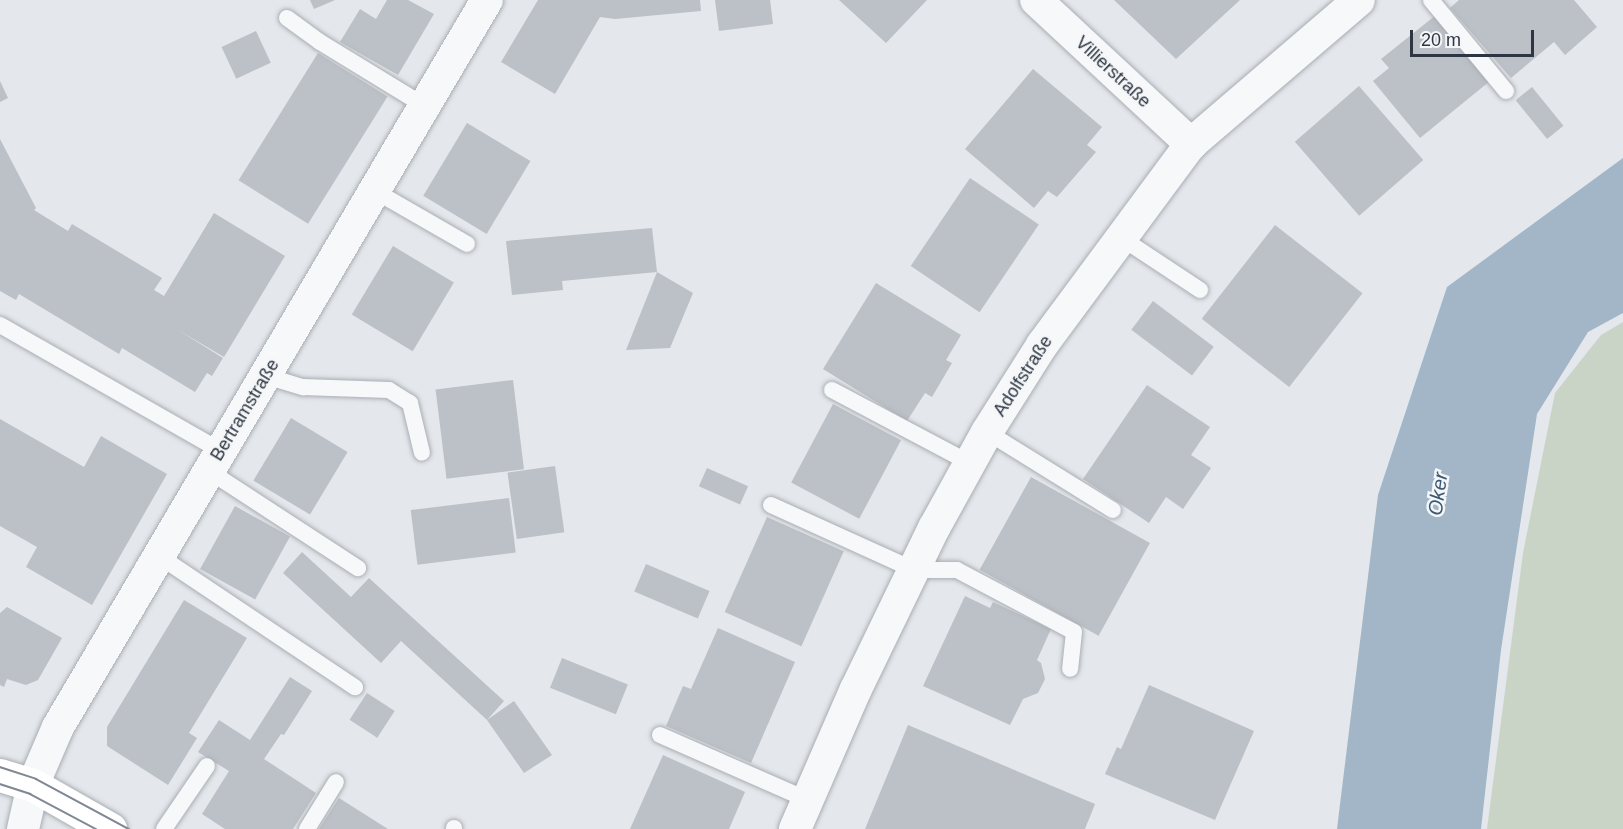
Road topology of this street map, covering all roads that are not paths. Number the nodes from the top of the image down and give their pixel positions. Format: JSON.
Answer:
{"nodes":[{"id":1,"x":487,"y":0,"type":"edge"},
{"id":2,"x":1036,"y":0,"type":"edge"},
{"id":3,"x":1359,"y":0,"type":"edge"},
{"id":4,"x":1431,"y":0,"type":"edge"},
{"id":5,"x":287,"y":18,"type":"dead end"},
{"id":6,"x":1506,"y":91,"type":"dead end"},
{"id":7,"x":424,"y":106,"type":"junction"},
{"id":8,"x":1191,"y":144,"type":"junction"},
{"id":9,"x":375,"y":191,"type":"junction"},
{"id":10,"x":1120,"y":237,"type":"junction"},
{"id":11,"x":467,"y":244,"type":"dead end"},
{"id":12,"x":1200,"y":290,"type":"dead end"},
{"id":13,"x":0,"y":325,"type":"edge"},
{"id":14,"x":266,"y":376,"type":"junction"},
{"id":15,"x":832,"y":390,"type":"dead end"},
{"id":16,"x":987,"y":432,"type":"junction"},
{"id":17,"x":422,"y":453,"type":"dead end"},
{"id":18,"x":215,"y":461,"type":"junction"},
{"id":19,"x":970,"y":463,"type":"junction"},
{"id":20,"x":771,"y":505,"type":"dead end"},
{"id":21,"x":1113,"y":510,"type":"dead end"},
{"id":22,"x":159,"y":556,"type":"junction"},
{"id":23,"x":358,"y":568,"type":"dead end"},
{"id":24,"x":914,"y":570,"type":"junction"},
{"id":25,"x":1070,"y":669,"type":"dead end"},
{"id":26,"x":355,"y":687,"type":"dead end"},
{"id":27,"x":660,"y":735,"type":"dead end"},
{"id":28,"x":207,"y":766,"type":"dead end"},
{"id":29,"x":0,"y":775,"type":"edge"},
{"id":30,"x":336,"y":782,"type":"dead end"},
{"id":31,"x":33,"y":785,"type":"junction"},
{"id":32,"x":808,"y":800,"type":"junction"},
{"id":33,"x":23,"y":829,"type":"edge"},
{"id":34,"x":110,"y":829,"type":"edge"},
{"id":35,"x":164,"y":829,"type":"edge"},
{"id":36,"x":307,"y":829,"type":"edge"},
{"id":37,"x":795,"y":829,"type":"edge"}],
"edges":[{"from":1,"to":7,"type":"street","name":"Bertramstraße"},
{"from":2,"to":8,"type":"street","name":"Villierstraße"},
{"from":3,"to":8,"type":"street","name":"Adolfstraße"},
{"from":4,"to":6,"type":"lane"},
{"from":5,"to":7,"type":"lane"},
{"from":7,"to":9,"type":"street","name":"Bertramstraße"},
{"from":8,"to":10,"type":"street","name":"Adolfstraße"},
{"from":9,"to":11,"type":"lane"},
{"from":9,"to":14,"type":"street","name":"Bertramstraße"},
{"from":10,"to":12,"type":"lane"},
{"from":10,"to":16,"type":"street","name":"Adolfstraße"},
{"from":13,"to":18,"type":"lane"},
{"from":14,"to":17,"type":"lane"},
{"from":14,"to":18,"type":"street","name":"Bertramstraße"},
{"from":15,"to":19,"type":"lane"},
{"from":16,"to":19,"type":"street","name":"Adolfstraße"},
{"from":16,"to":21,"type":"lane"},
{"from":18,"to":22,"type":"street","name":"Bertramstraße"},
{"from":18,"to":23,"type":"lane"},
{"from":19,"to":24,"type":"street","name":"Adolfstraße"},
{"from":20,"to":24,"type":"lane"},
{"from":22,"to":26,"type":"lane"},
{"from":22,"to":31,"type":"street","name":"Bertramstraße"},
{"from":24,"to":25,"type":"lane"},
{"from":24,"to":32,"type":"street","name":"Adolfstraße"},
{"from":27,"to":32,"type":"lane"},
{"from":28,"to":35,"type":"lane"},
{"from":29,"to":31,"type":"street"},
{"from":30,"to":36,"type":"lane"},
{"from":31,"to":33,"type":"street","name":"Bertramstraße"},
{"from":31,"to":34,"type":"street"},
{"from":32,"to":37,"type":"street","name":"Adolfstraße"}]}
